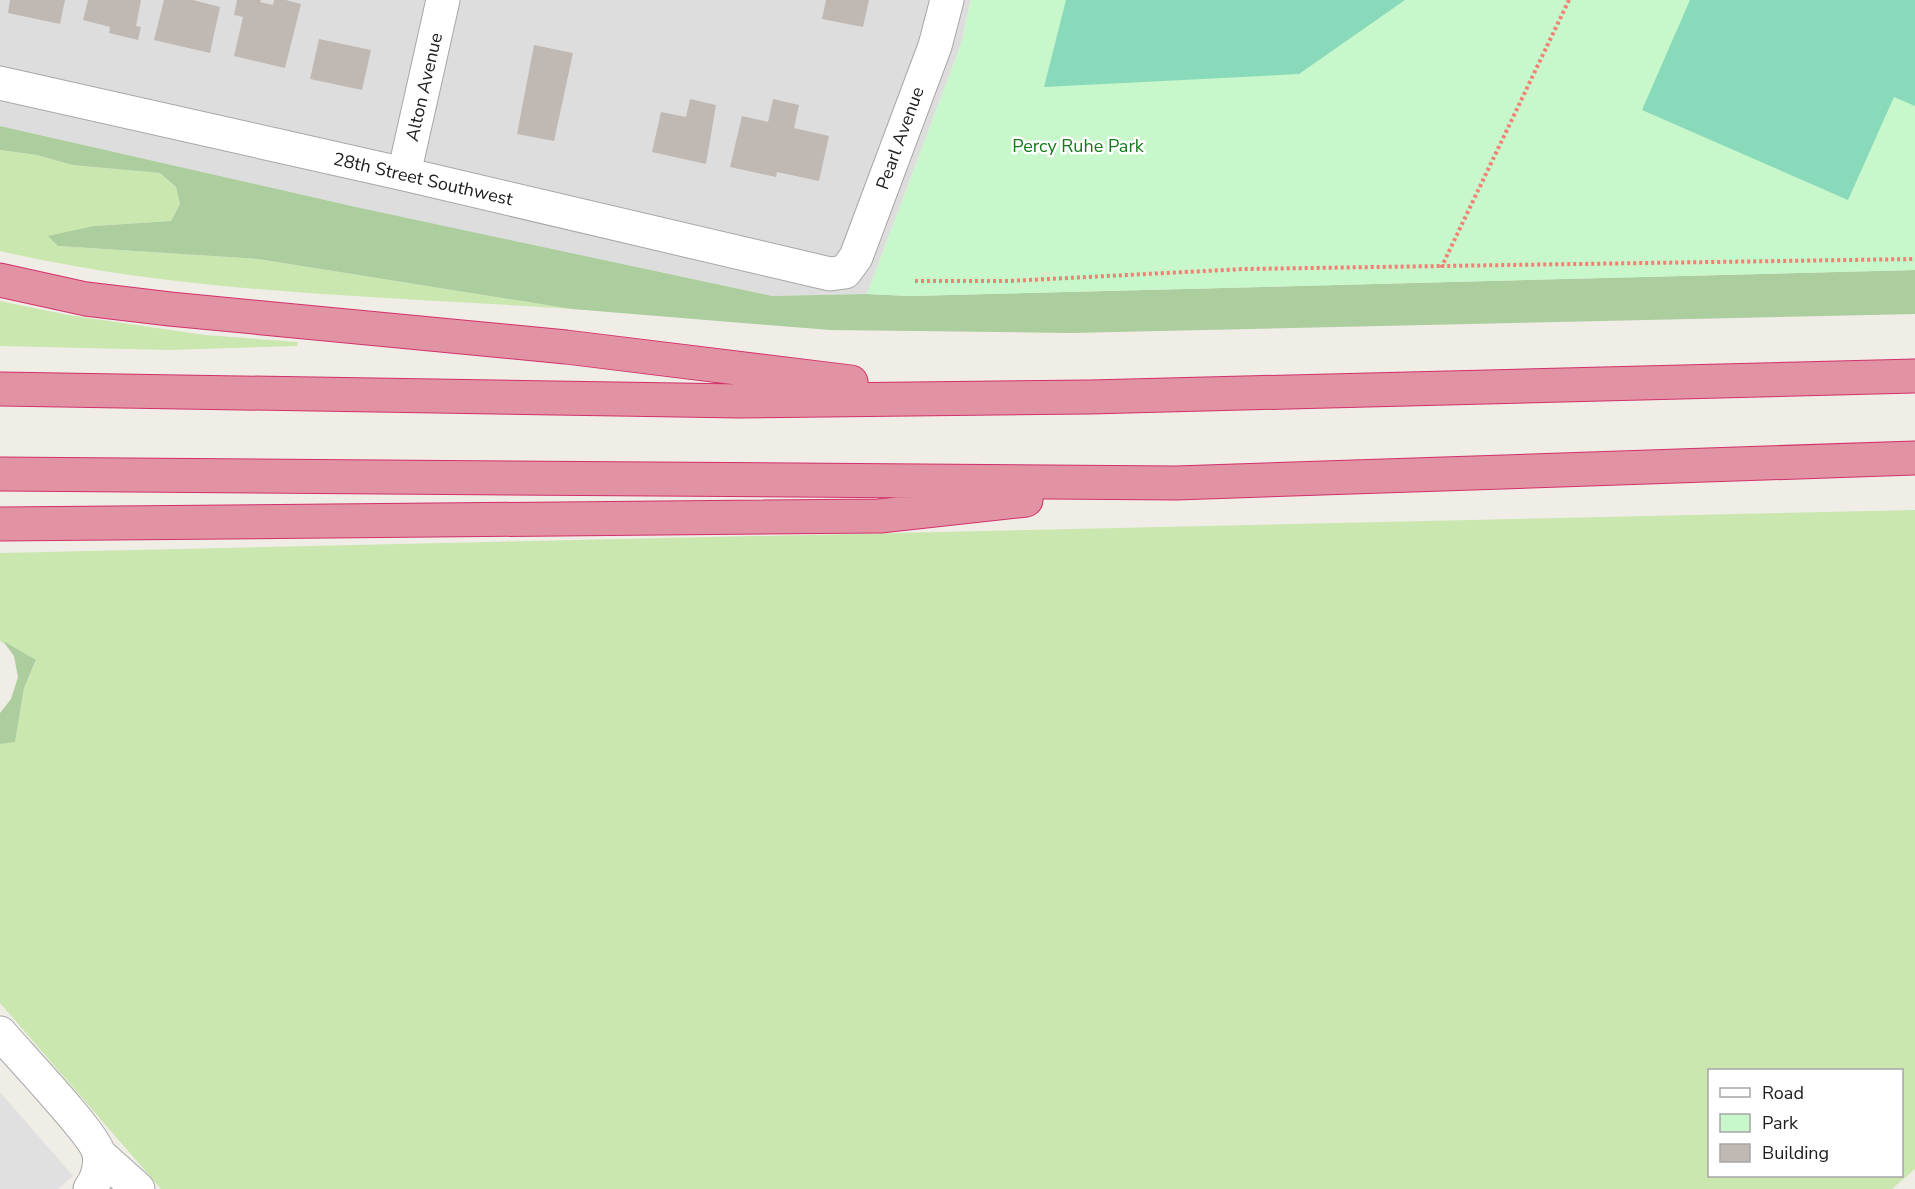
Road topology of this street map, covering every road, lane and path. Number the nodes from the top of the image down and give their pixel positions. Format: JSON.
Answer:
{"nodes":[{"id":1,"x":443,"y":0,"type":"edge"},
{"id":2,"x":947,"y":0,"type":"edge"},
{"id":3,"x":1569,"y":0,"type":"edge"},
{"id":4,"x":0,"y":83,"type":"edge"},
{"id":5,"x":404,"y":174,"type":"junction"},
{"id":6,"x":1915,"y":259,"type":"edge"},
{"id":7,"x":1442,"y":266,"type":"junction"},
{"id":8,"x":845,"y":272,"type":"joint"},
{"id":9,"x":0,"y":280,"type":"edge"},
{"id":10,"x":915,"y":281,"type":"dead end"},
{"id":11,"x":1915,"y":376,"type":"edge"},
{"id":12,"x":0,"y":389,"type":"edge"},
{"id":13,"x":987,"y":399,"type":"junction"},
{"id":14,"x":1915,"y":458,"type":"edge"},
{"id":15,"x":0,"y":474,"type":"edge"},
{"id":16,"x":1176,"y":483,"type":"junction"},
{"id":17,"x":0,"y":524,"type":"edge"},
{"id":18,"x":0,"y":1034,"type":"edge"},
{"id":19,"x":99,"y":1154,"type":"junction"},
{"id":20,"x":90,"y":1189,"type":"edge"},
{"id":21,"x":138,"y":1189,"type":"edge"}],
"edges":[{"from":1,"to":5,"type":"street","name":"Alton Avenue"},
{"from":2,"to":8,"type":"street","name":"Pearl Avenue"},
{"from":3,"to":7,"type":"path"},
{"from":4,"to":5,"type":"street","name":"28th Street Southwest"},
{"from":5,"to":8,"type":"street","name":"28th Street Southwest"},
{"from":6,"to":7,"type":"path"},
{"from":7,"to":10,"type":"path"},
{"from":9,"to":13,"type":"highway"},
{"from":11,"to":13,"type":"highway"},
{"from":12,"to":13,"type":"highway"},
{"from":14,"to":16,"type":"highway"},
{"from":15,"to":16,"type":"highway"},
{"from":16,"to":17,"type":"highway"},
{"from":18,"to":19,"type":"street"},
{"from":19,"to":20,"type":"street"},
{"from":19,"to":21,"type":"street"}]}
